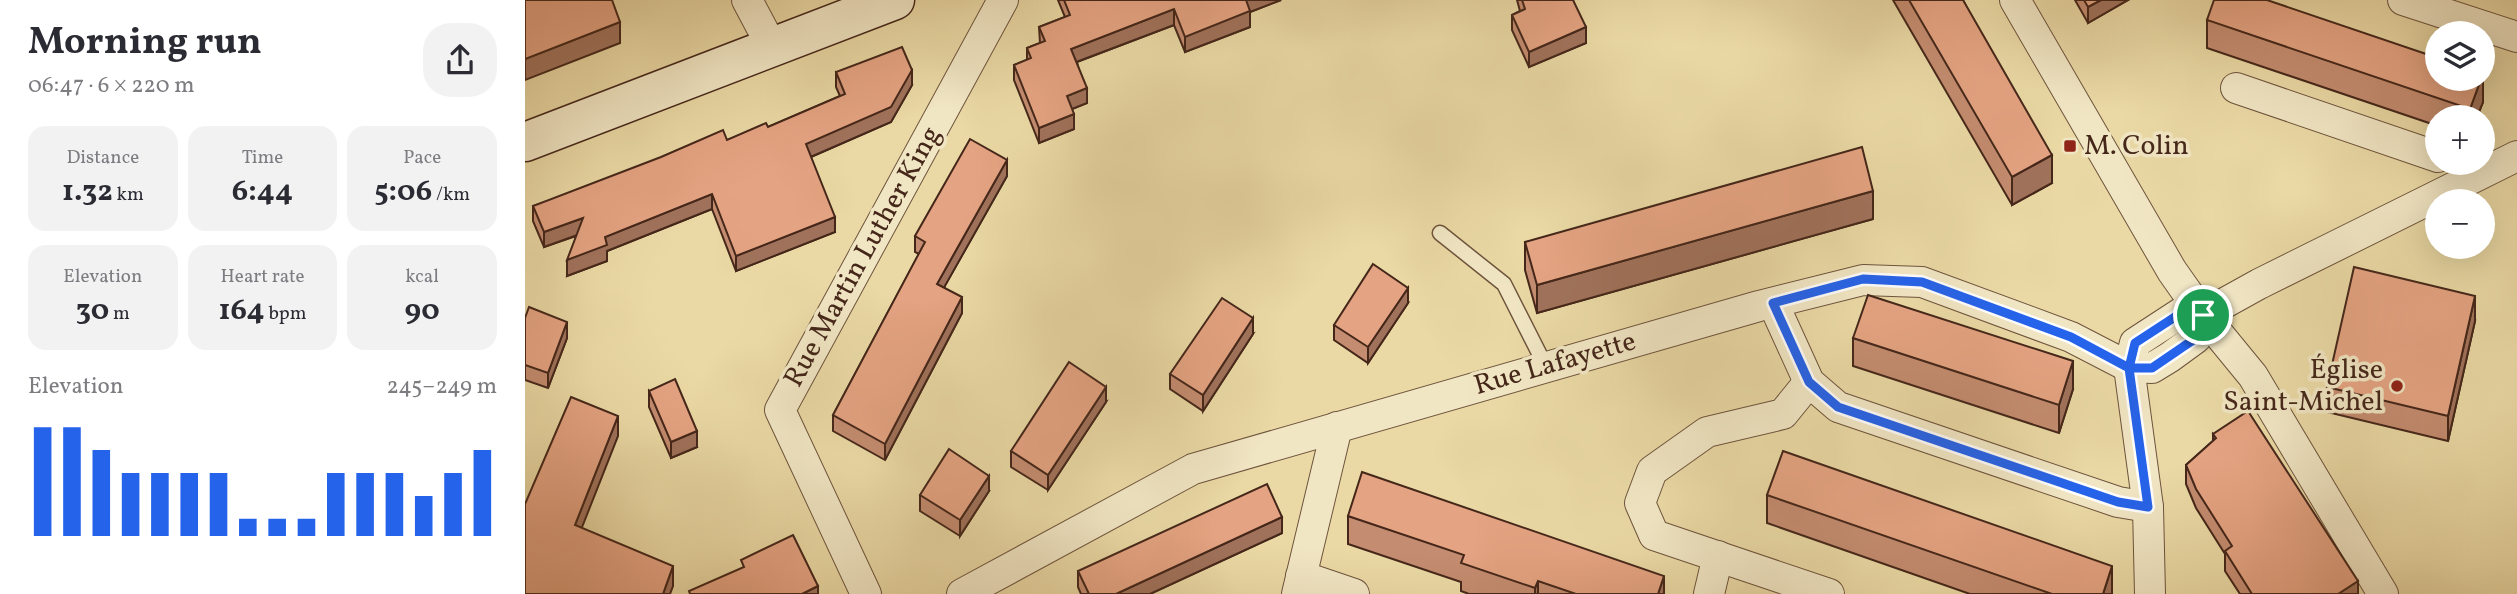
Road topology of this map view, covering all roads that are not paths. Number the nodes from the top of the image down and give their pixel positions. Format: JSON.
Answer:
{"nodes":[{"id":1,"x":747,"y":0,"type":"edge"},
{"id":2,"x":895,"y":0,"type":"edge"},
{"id":3,"x":1003,"y":0,"type":"edge"},
{"id":4,"x":2015,"y":0,"type":"edge"},
{"id":5,"x":2403,"y":0,"type":"edge"},
{"id":6,"x":2517,"y":37,"type":"edge"},
{"id":7,"x":772,"y":47,"type":"junction"},
{"id":8,"x":2236,"y":88,"type":"dead end"},
{"id":9,"x":525,"y":142,"type":"edge"},
{"id":10,"x":2425,"y":153,"type":"edge"},
{"id":11,"x":2517,"y":156,"type":"edge"},
{"id":12,"x":2495,"y":167,"type":"edge"},
{"id":13,"x":2480,"y":175,"type":"edge"},
{"id":14,"x":1440,"y":233,"type":"dead end"},
{"id":15,"x":1773,"y":303,"type":"junction"},
{"id":16,"x":2203,"y":315,"type":"junction"},
{"id":17,"x":1546,"y":367,"type":"junction"},
{"id":18,"x":2129,"y":368,"type":"junction"},
{"id":19,"x":1809,"y":382,"type":"junction"},
{"id":20,"x":1337,"y":427,"type":"junction"},
{"id":21,"x":2148,"y":507,"type":"junction"},
{"id":22,"x":1718,"y":556,"type":"junction"},
{"id":23,"x":1299,"y":585,"type":"edge"},
{"id":24,"x":991,"y":587,"type":"edge"},
{"id":25,"x":866,"y":594,"type":"edge"},
{"id":26,"x":961,"y":594,"type":"edge"},
{"id":27,"x":1354,"y":594,"type":"edge"},
{"id":28,"x":1709,"y":594,"type":"edge"},
{"id":29,"x":1829,"y":594,"type":"edge"},
{"id":30,"x":2150,"y":594,"type":"edge"},
{"id":31,"x":2383,"y":594,"type":"edge"}],
"edges":[{"from":1,"to":7,"type":"street"},
{"from":2,"to":7,"type":"main road"},
{"from":3,"to":25,"type":"street","name":"Rue Martin Luther King"},
{"from":4,"to":16,"type":"street"},
{"from":5,"to":6,"type":"street"},
{"from":7,"to":9,"type":"main road"},
{"from":8,"to":10,"type":"street"},
{"from":11,"to":12,"type":"street"},
{"from":13,"to":16,"type":"street"},
{"from":14,"to":17,"type":"lane"},
{"from":15,"to":17,"type":"street","name":"Rue Lafayette"},
{"from":15,"to":18,"type":"street","name":"Rue Lafayette"},
{"from":15,"to":19,"type":"street"},
{"from":16,"to":18,"type":"street"},
{"from":16,"to":31,"type":"street"},
{"from":17,"to":20,"type":"street","name":"Rue Lafayette"},
{"from":18,"to":21,"type":"street"},
{"from":19,"to":21,"type":"street"},
{"from":19,"to":22,"type":"street"},
{"from":20,"to":23,"type":"street"},
{"from":20,"to":24,"type":"street","name":"Rue Lafayette"},
{"from":21,"to":30,"type":"street"},
{"from":22,"to":28,"type":"street"},
{"from":22,"to":29,"type":"street"},
{"from":23,"to":27,"type":"street"},
{"from":24,"to":26,"type":"street","name":"Rue Lafayette"}]}
